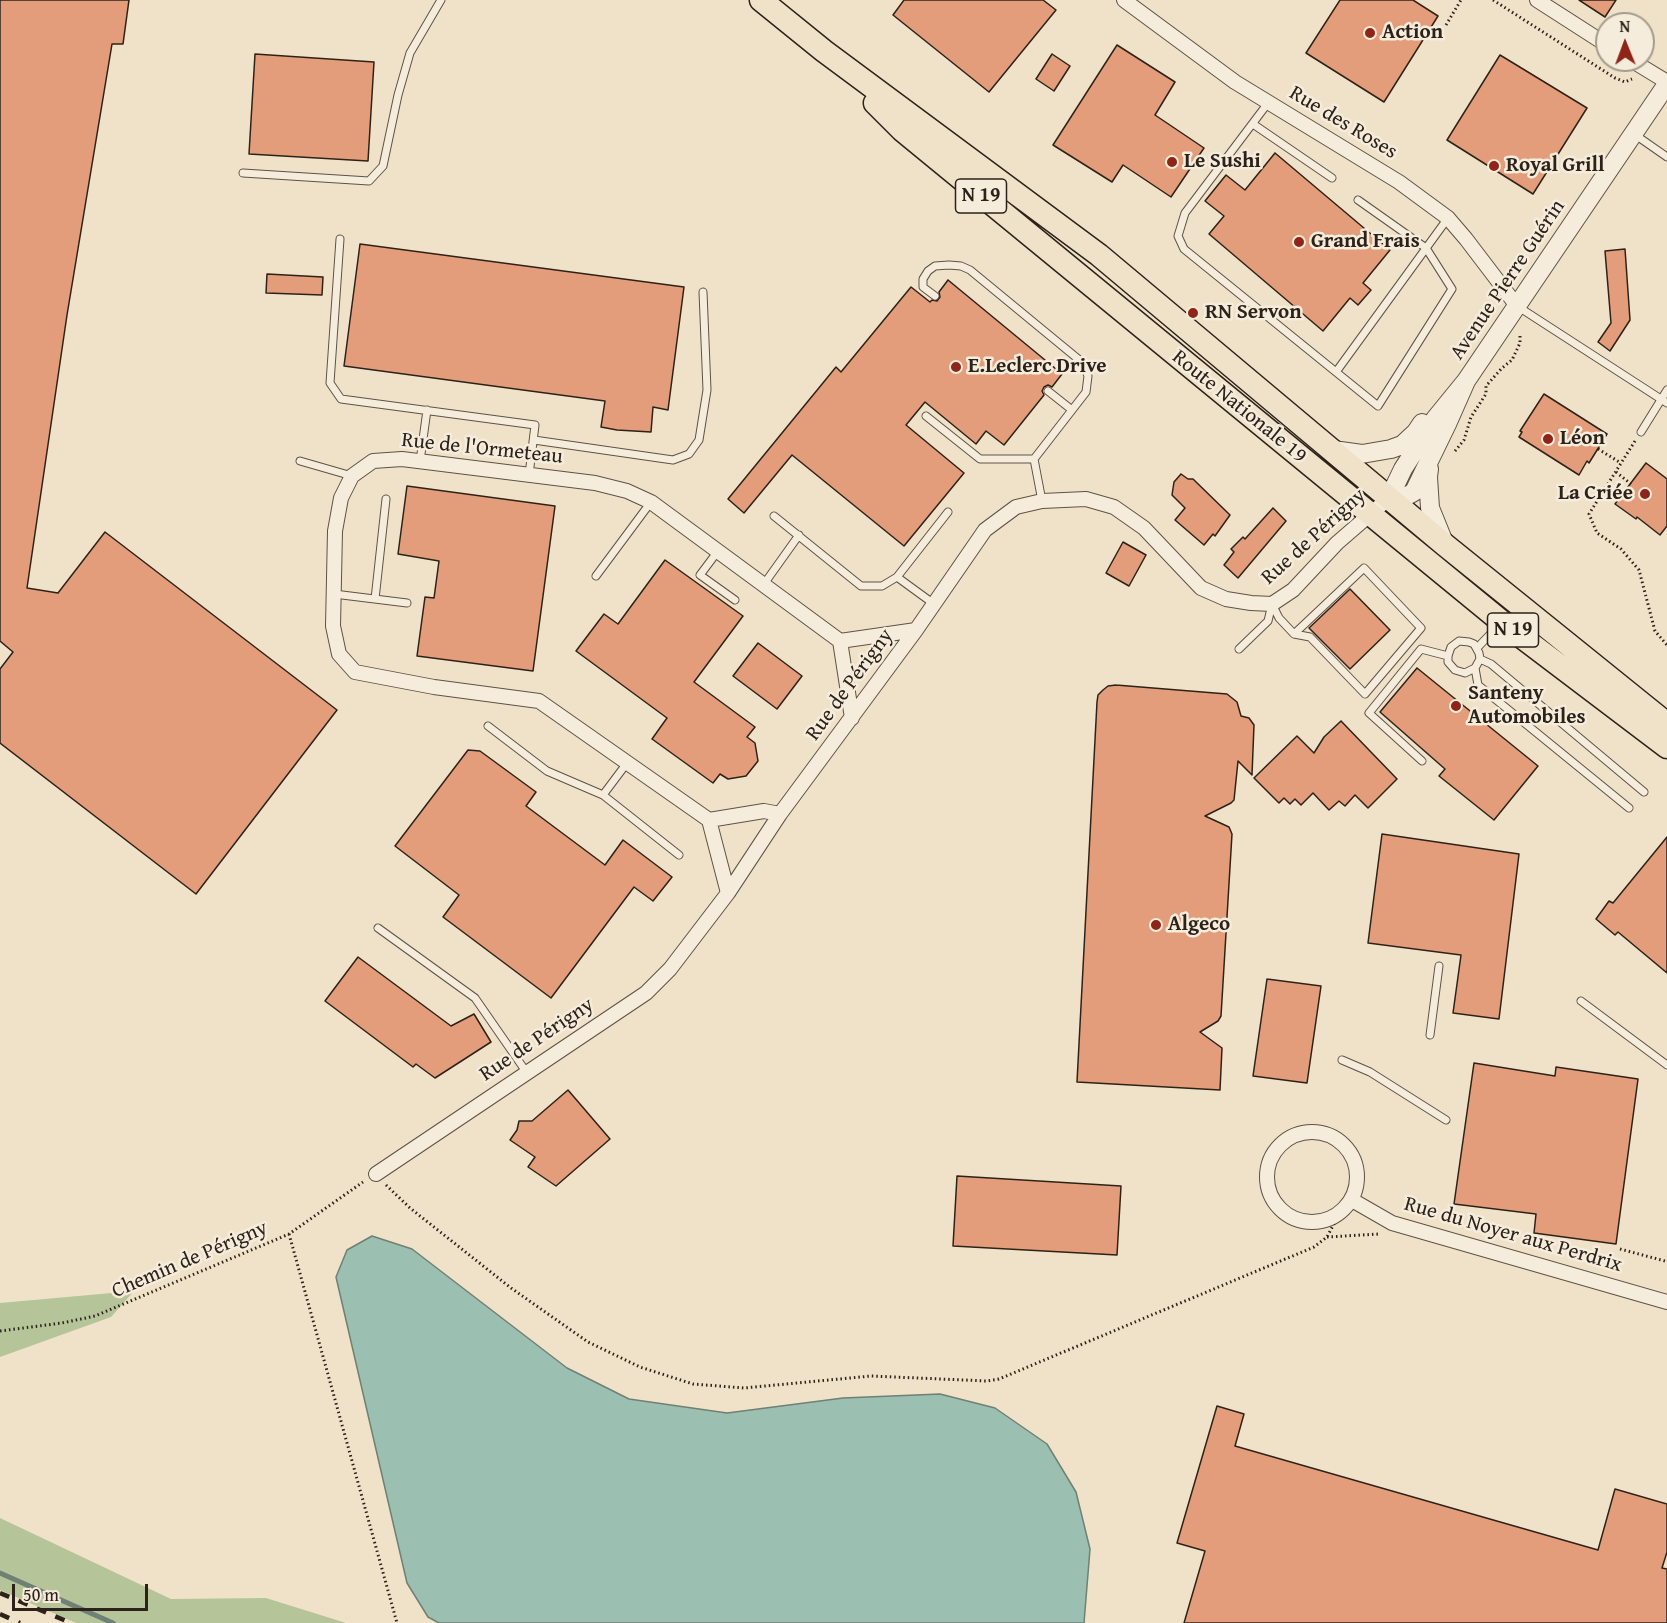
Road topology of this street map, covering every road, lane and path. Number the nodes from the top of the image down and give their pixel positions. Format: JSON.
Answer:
{"nodes":[{"id":1,"x":441,"y":0,"type":"edge"},
{"id":2,"x":761,"y":0,"type":"edge"},
{"id":3,"x":1124,"y":0,"type":"edge"},
{"id":4,"x":1461,"y":0,"type":"edge"},
{"id":5,"x":1493,"y":0,"type":"edge"},
{"id":6,"x":1537,"y":0,"type":"edge"},
{"id":7,"x":1446,"y":25,"type":"dead end"},
{"id":8,"x":1595,"y":37,"type":"edge"},
{"id":9,"x":824,"y":51,"type":"junction"},
{"id":10,"x":1595,"y":65,"type":"edge"},
{"id":11,"x":1606,"y":72,"type":"edge"},
{"id":12,"x":1633,"y":72,"type":"edge"},
{"id":13,"x":1644,"y":72,"type":"edge"},
{"id":14,"x":1667,"y":83,"type":"edge"},
{"id":15,"x":1268,"y":103,"type":"junction"},
{"id":16,"x":1253,"y":124,"type":"junction"},
{"id":17,"x":1634,"y":134,"type":"junction"},
{"id":18,"x":1667,"y":157,"type":"edge"},
{"id":19,"x":243,"y":173,"type":"dead end"},
{"id":20,"x":1332,"y":178,"type":"dead end"},
{"id":21,"x":1358,"y":200,"type":"dead end"},
{"id":22,"x":1448,"y":218,"type":"junction"},
{"id":23,"x":340,"y":239,"type":"dead end"},
{"id":24,"x":1425,"y":248,"type":"junction"},
{"id":25,"x":703,"y":292,"type":"dead end"},
{"id":26,"x":935,"y":297,"type":"dead end"},
{"id":27,"x":1517,"y":306,"type":"junction"},
{"id":28,"x":1336,"y":372,"type":"junction"},
{"id":29,"x":1466,"y":381,"type":"junction"},
{"id":30,"x":1667,"y":390,"type":"edge"},
{"id":31,"x":1048,"y":391,"type":"dead end"},
{"id":32,"x":1664,"y":401,"type":"edge"},
{"id":33,"x":427,"y":410,"type":"junction"},
{"id":34,"x":1072,"y":410,"type":"junction"},
{"id":35,"x":926,"y":416,"type":"dead end"},
{"id":36,"x":1641,"y":432,"type":"joint"},
{"id":37,"x":534,"y":440,"type":"junction"},
{"id":38,"x":1598,"y":449,"type":"dead end"},
{"id":39,"x":1333,"y":450,"type":"junction"},
{"id":40,"x":1454,"y":452,"type":"dead end"},
{"id":41,"x":1431,"y":456,"type":"junction"},
{"id":42,"x":1034,"y":459,"type":"junction"},
{"id":43,"x":300,"y":461,"type":"dead end"},
{"id":44,"x":420,"y":461,"type":"junction"},
{"id":45,"x":1621,"y":463,"type":"junction"},
{"id":46,"x":1616,"y":472,"type":"junction"},
{"id":47,"x":529,"y":475,"type":"junction"},
{"id":48,"x":352,"y":476,"type":"junction"},
{"id":49,"x":1631,"y":484,"type":"dead end"},
{"id":50,"x":1389,"y":498,"type":"junction"},
{"id":51,"x":387,"y":499,"type":"dead end"},
{"id":52,"x":1042,"y":501,"type":"junction"},
{"id":53,"x":651,"y":502,"type":"junction"},
{"id":54,"x":948,"y":512,"type":"dead end"},
{"id":55,"x":1371,"y":513,"type":"junction"},
{"id":56,"x":774,"y":516,"type":"dead end"},
{"id":57,"x":799,"y":535,"type":"junction"},
{"id":58,"x":1445,"y":545,"type":"junction"},
{"id":59,"x":718,"y":551,"type":"junction"},
{"id":60,"x":597,"y":576,"type":"dead end"},
{"id":61,"x":897,"y":577,"type":"junction"},
{"id":62,"x":764,"y":584,"type":"junction"},
{"id":63,"x":334,"y":594,"type":"junction"},
{"id":64,"x":375,"y":599,"type":"junction"},
{"id":65,"x":735,"y":600,"type":"dead end"},
{"id":66,"x":407,"y":603,"type":"dead end"},
{"id":67,"x":934,"y":604,"type":"junction"},
{"id":68,"x":1272,"y":604,"type":"junction"},
{"id":69,"x":1502,"y":622,"type":"junction"},
{"id":70,"x":916,"y":630,"type":"junction"},
{"id":71,"x":1294,"y":634,"type":"junction"},
{"id":72,"x":840,"y":641,"type":"junction"},
{"id":73,"x":1667,"y":645,"type":"edge"},
{"id":74,"x":1477,"y":648,"type":"junction"},
{"id":75,"x":1239,"y":649,"type":"dead end"},
{"id":76,"x":1448,"y":656,"type":"junction"},
{"id":77,"x":1480,"y":659,"type":"junction"},
{"id":78,"x":1475,"y":668,"type":"junction"},
{"id":79,"x":852,"y":718,"type":"junction"},
{"id":80,"x":1667,"y":724,"type":"edge"},
{"id":81,"x":488,"y":726,"type":"dead end"},
{"id":82,"x":1667,"y":747,"type":"edge"},
{"id":83,"x":1422,"y":761,"type":"dead end"},
{"id":84,"x":627,"y":763,"type":"junction"},
{"id":85,"x":1644,"y":792,"type":"dead end"},
{"id":86,"x":603,"y":795,"type":"junction"},
{"id":87,"x":1629,"y":808,"type":"dead end"},
{"id":88,"x":780,"y":814,"type":"junction"},
{"id":89,"x":709,"y":820,"type":"junction"},
{"id":90,"x":679,"y":855,"type":"dead end"},
{"id":91,"x":728,"y":892,"type":"junction"},
{"id":92,"x":378,"y":928,"type":"dead end"},
{"id":93,"x":1439,"y":966,"type":"dead end"},
{"id":94,"x":1581,"y":1001,"type":"dead end"},
{"id":95,"x":1430,"y":1035,"type":"dead end"},
{"id":96,"x":1341,"y":1060,"type":"dead end"},
{"id":97,"x":1667,"y":1065,"type":"edge"},
{"id":98,"x":527,"y":1073,"type":"junction"},
{"id":99,"x":1446,"y":1120,"type":"dead end"},
{"id":100,"x":375,"y":1174,"type":"junction"},
{"id":101,"x":1352,"y":1200,"type":"junction"},
{"id":102,"x":1339,"y":1214,"type":"junction"},
{"id":103,"x":289,"y":1234,"type":"junction"},
{"id":104,"x":1620,"y":1249,"type":"dead end"},
{"id":105,"x":1665,"y":1261,"type":"dead end"},
{"id":106,"x":1666,"y":1298,"type":"edge"},
{"id":107,"x":0,"y":1331,"type":"edge"},
{"id":108,"x":397,"y":1623,"type":"edge"}],
"edges":[{"from":1,"to":19,"type":"lane"},
{"from":2,"to":9,"type":"main road","name":"Route Nationale 19","number":"N 19"},
{"from":3,"to":15,"type":"street","name":"Rue des Roses"},
{"from":4,"to":7,"type":"path"},
{"from":5,"to":10,"type":"path"},
{"from":6,"to":8,"type":"street"},
{"from":9,"to":39,"type":"main road","name":"Route Nationale 19","number":"N 19"},
{"from":9,"to":55,"type":"main road","name":"Route Nationale 19","number":"N 19"},
{"from":11,"to":12,"type":"path"},
{"from":13,"to":14,"type":"street"},
{"from":14,"to":17,"type":"street","name":"Avenue Pierre Guérin"},
{"from":15,"to":16,"type":"lane"},
{"from":15,"to":22,"type":"street","name":"Rue des Roses"},
{"from":16,"to":20,"type":"lane"},
{"from":16,"to":28,"type":"lane"},
{"from":17,"to":18,"type":"lane"},
{"from":17,"to":27,"type":"street","name":"Avenue Pierre Guérin"},
{"from":21,"to":24,"type":"lane"},
{"from":22,"to":24,"type":"lane"},
{"from":22,"to":27,"type":"street","name":"Rue des Roses"},
{"from":23,"to":33,"type":"lane"},
{"from":24,"to":28,"type":"lane"},
{"from":24,"to":28,"type":"lane"},
{"from":25,"to":37,"type":"lane"},
{"from":26,"to":34,"type":"lane"},
{"from":27,"to":29,"type":"street","name":"Avenue Pierre Guérin"},
{"from":27,"to":32,"type":"lane"},
{"from":27,"to":40,"type":"path"},
{"from":29,"to":39,"type":"street"},
{"from":29,"to":41,"type":"street","name":"Avenue Pierre Guérin"},
{"from":29,"to":50,"type":"street","name":"Avenue Pierre Guérin"},
{"from":30,"to":32,"type":"lane"},
{"from":31,"to":34,"type":"lane"},
{"from":32,"to":36,"type":"lane"},
{"from":33,"to":37,"type":"lane"},
{"from":33,"to":44,"type":"lane"},
{"from":34,"to":42,"type":"lane"},
{"from":35,"to":42,"type":"lane"},
{"from":36,"to":45,"type":"path"},
{"from":37,"to":47,"type":"lane"},
{"from":38,"to":45,"type":"path"},
{"from":39,"to":50,"type":"main road","name":"Route Nationale 19","number":"N 19"},
{"from":41,"to":50,"type":"street","name":"Avenue Pierre Guérin"},
{"from":41,"to":58,"type":"street"},
{"from":42,"to":52,"type":"lane"},
{"from":43,"to":48,"type":"lane"},
{"from":44,"to":47,"type":"street","name":"Rue de l'Ormeteau"},
{"from":44,"to":48,"type":"street","name":"Rue de l'Ormeteau"},
{"from":45,"to":46,"type":"path"},
{"from":46,"to":49,"type":"path"},
{"from":46,"to":73,"type":"path"},
{"from":47,"to":53,"type":"street","name":"Rue de l'Ormeteau"},
{"from":48,"to":63,"type":"street"},
{"from":50,"to":55,"type":"street","name":"Rue de Périgny"},
{"from":50,"to":58,"type":"main road","name":"Route Nationale 19","number":"N 19"},
{"from":51,"to":64,"type":"lane"},
{"from":52,"to":67,"type":"street","name":"Rue de Périgny"},
{"from":52,"to":68,"type":"street","name":"Rue de Périgny"},
{"from":53,"to":59,"type":"street","name":"Rue de l'Ormeteau"},
{"from":53,"to":60,"type":"lane"},
{"from":54,"to":61,"type":"lane"},
{"from":55,"to":68,"type":"street","name":"Rue de Périgny"},
{"from":55,"to":69,"type":"main road","name":"Route Nationale 19","number":"N 19"},
{"from":56,"to":57,"type":"lane"},
{"from":57,"to":61,"type":"lane"},
{"from":57,"to":62,"type":"lane"},
{"from":58,"to":80,"type":"main road","name":"Route Nationale 19","number":"N 19"},
{"from":59,"to":62,"type":"street","name":"Rue de l'Ormeteau"},
{"from":59,"to":65,"type":"lane"},
{"from":61,"to":67,"type":"lane"},
{"from":62,"to":72,"type":"street","name":"Rue de l'Ormeteau"},
{"from":63,"to":64,"type":"lane"},
{"from":63,"to":84,"type":"street"},
{"from":64,"to":66,"type":"lane"},
{"from":67,"to":70,"type":"street","name":"Rue de Périgny"},
{"from":68,"to":71,"type":"lane"},
{"from":68,"to":75,"type":"lane"},
{"from":69,"to":74,"type":"lane"},
{"from":69,"to":82,"type":"main road","name":"Route Nationale 19","number":"N 19"},
{"from":70,"to":72,"type":"street"},
{"from":70,"to":79,"type":"street","name":"Rue de Périgny"},
{"from":71,"to":71,"type":"lane"},
{"from":72,"to":79,"type":"street"},
{"from":74,"to":76,"type":"lane"},
{"from":74,"to":77,"type":"lane"},
{"from":76,"to":78,"type":"lane"},
{"from":76,"to":83,"type":"lane"},
{"from":77,"to":78,"type":"lane"},
{"from":77,"to":85,"type":"lane"},
{"from":78,"to":87,"type":"lane"},
{"from":79,"to":88,"type":"street","name":"Rue de Périgny"},
{"from":81,"to":86,"type":"lane"},
{"from":84,"to":86,"type":"lane"},
{"from":84,"to":89,"type":"street"},
{"from":86,"to":90,"type":"lane"},
{"from":88,"to":89,"type":"street"},
{"from":88,"to":91,"type":"street","name":"Rue de Périgny"},
{"from":89,"to":91,"type":"street"},
{"from":91,"to":98,"type":"street","name":"Rue de Périgny"},
{"from":92,"to":98,"type":"lane"},
{"from":93,"to":95,"type":"lane"},
{"from":94,"to":97,"type":"lane"},
{"from":96,"to":99,"type":"lane"},
{"from":98,"to":100,"type":"street","name":"Rue de Périgny"},
{"from":100,"to":102,"type":"path"},
{"from":100,"to":103,"type":"path","name":"Chemin de Périgny"},
{"from":101,"to":102,"type":"street"},
{"from":101,"to":102,"type":"street"},
{"from":101,"to":106,"type":"street","name":"Rue du Noyer aux Perdrix"},
{"from":103,"to":107,"type":"path","name":"Chemin de Périgny"},
{"from":103,"to":108,"type":"path"},
{"from":104,"to":105,"type":"path"}]}
